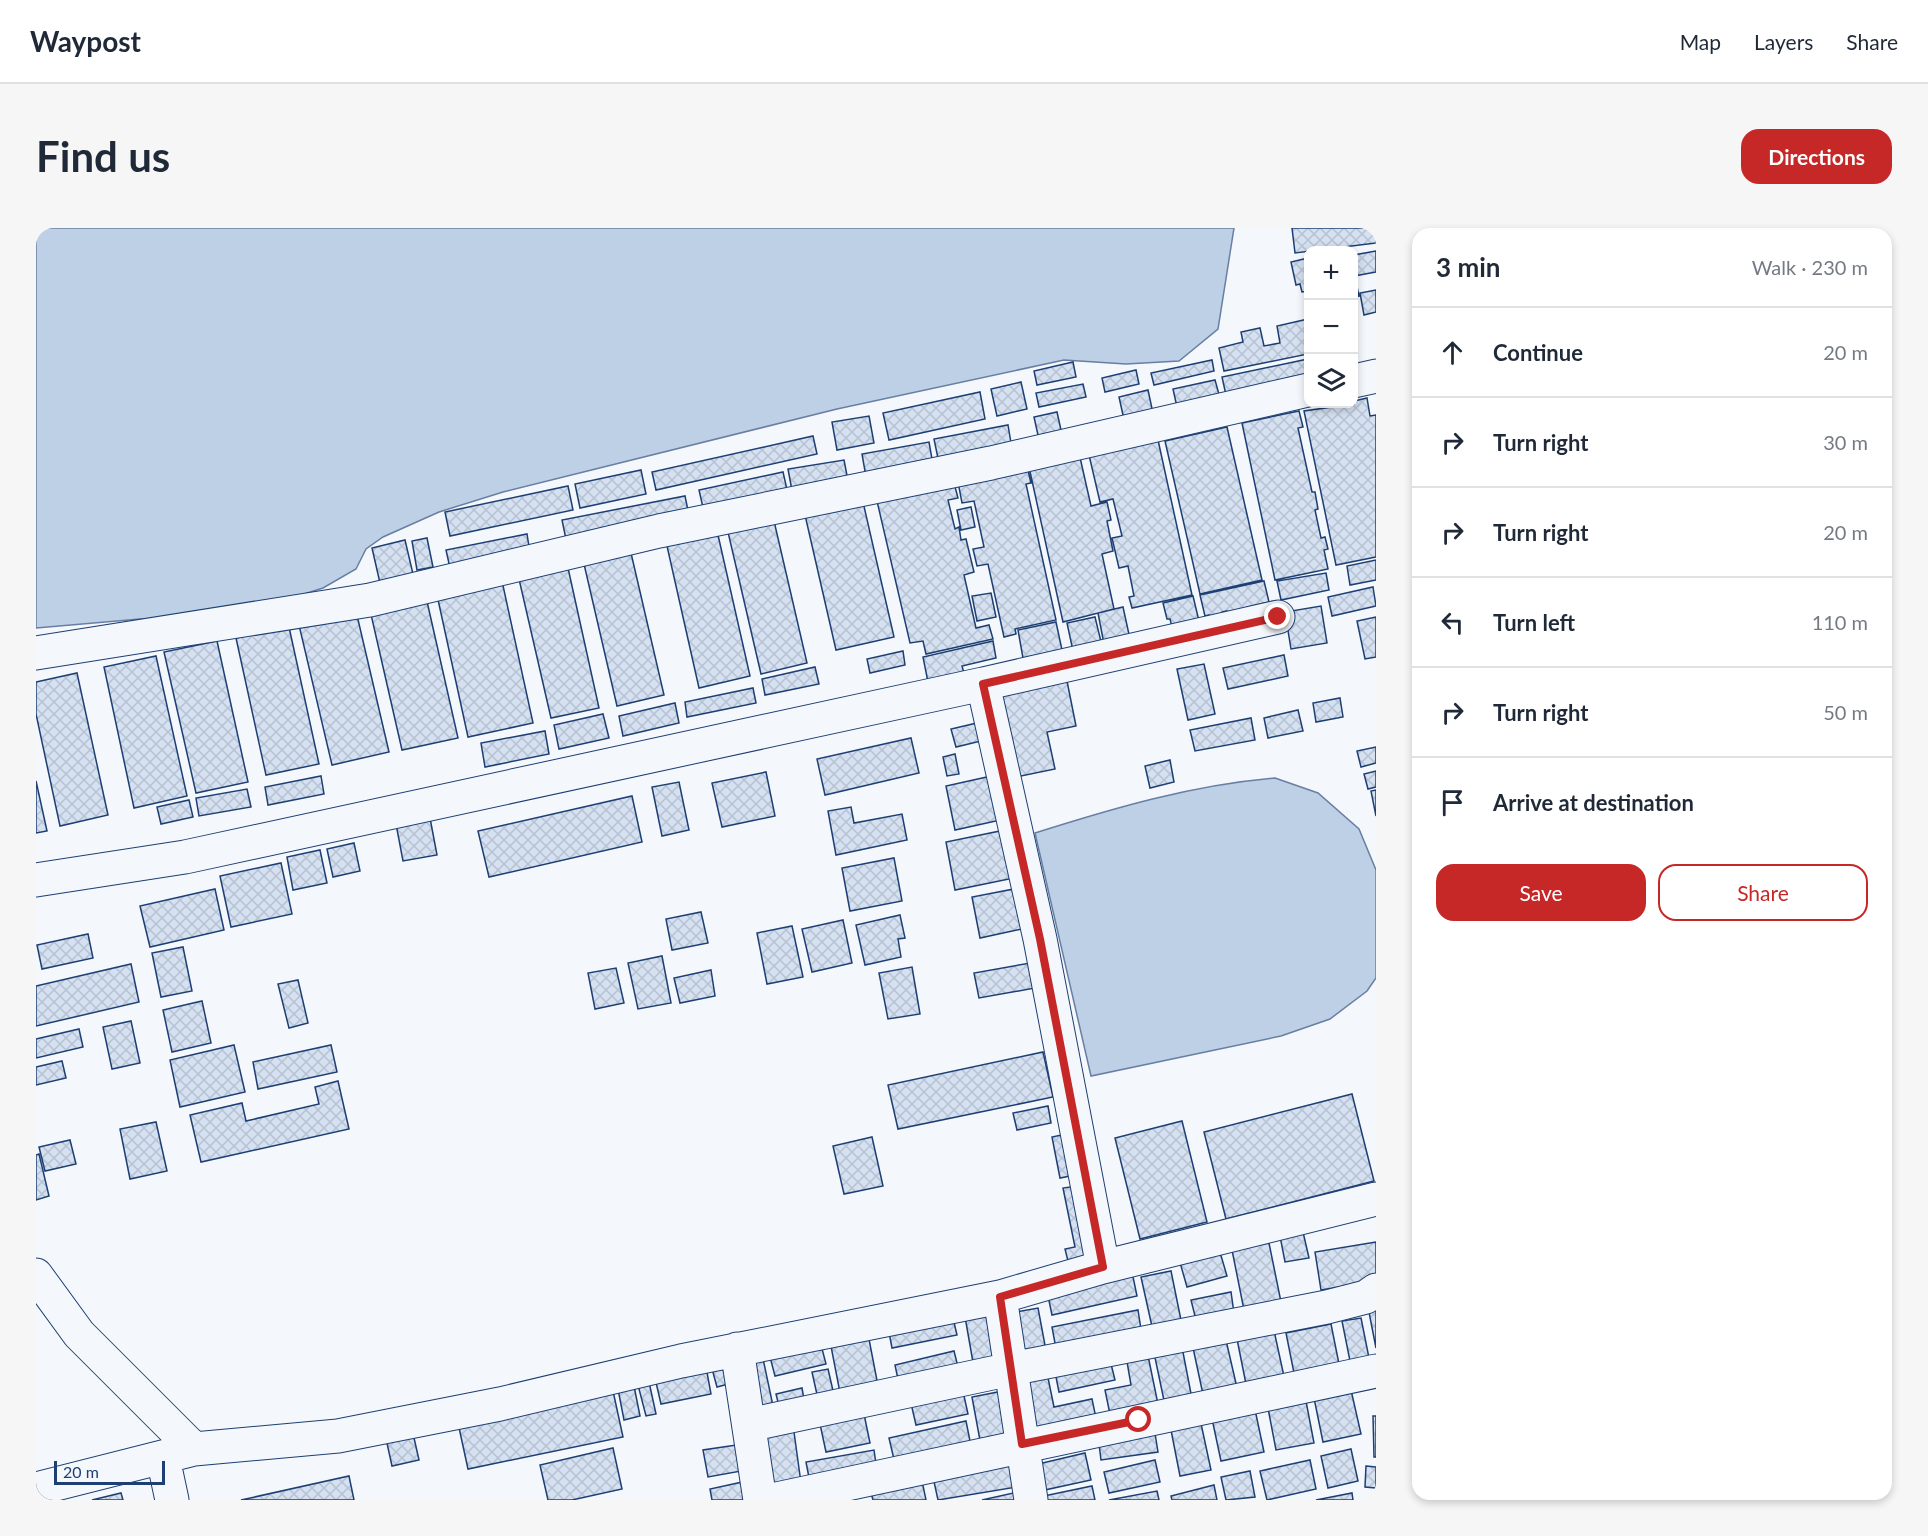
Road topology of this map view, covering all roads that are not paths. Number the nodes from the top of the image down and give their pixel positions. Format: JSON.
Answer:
{"nodes":[{"id":1,"x":1376,"y":376,"type":"edge"},
{"id":2,"x":1358,"y":380,"type":"edge"},
{"id":3,"x":1304,"y":391,"type":"edge"},
{"id":4,"x":1278,"y":617,"type":"dead end"},
{"id":5,"x":36,"y":653,"type":"edge"},
{"id":6,"x":983,"y":684,"type":"junction"},
{"id":7,"x":36,"y":880,"type":"edge"},
{"id":8,"x":1376,"y":1199,"type":"edge"},
{"id":9,"x":1103,"y":1267,"type":"junction"},
{"id":10,"x":36,"y":1275,"type":"edge"},
{"id":11,"x":1376,"y":1290,"type":"edge"},
{"id":12,"x":1000,"y":1297,"type":"junction"},
{"id":13,"x":737,"y":1349,"type":"junction"},
{"id":14,"x":1011,"y":1369,"type":"junction"},
{"id":15,"x":1376,"y":1371,"type":"edge"},
{"id":16,"x":749,"y":1425,"type":"junction"},
{"id":17,"x":1022,"y":1444,"type":"junction"},
{"id":18,"x":194,"y":1449,"type":"junction"},
{"id":19,"x":163,"y":1458,"type":"junction"},
{"id":20,"x":36,"y":1489,"type":"edge"},
{"id":21,"x":172,"y":1500,"type":"edge"},
{"id":22,"x":760,"y":1500,"type":"edge"},
{"id":23,"x":772,"y":1500,"type":"edge"},
{"id":24,"x":1031,"y":1500,"type":"edge"}],
"edges":[{"from":1,"to":2,"type":"street"},
{"from":3,"to":5,"type":"street"},
{"from":4,"to":6,"type":"street"},
{"from":6,"to":7,"type":"street"},
{"from":6,"to":9,"type":"street"},
{"from":8,"to":9,"type":"street"},
{"from":9,"to":12,"type":"street"},
{"from":10,"to":18,"type":"street"},
{"from":11,"to":14,"type":"street"},
{"from":12,"to":13,"type":"street"},
{"from":12,"to":14,"type":"street"},
{"from":13,"to":16,"type":"street"},
{"from":13,"to":18,"type":"street"},
{"from":14,"to":16,"type":"street"},
{"from":14,"to":17,"type":"street"},
{"from":15,"to":17,"type":"street"},
{"from":16,"to":22,"type":"street"},
{"from":17,"to":23,"type":"street"},
{"from":17,"to":24,"type":"street"},
{"from":18,"to":19,"type":"street"},
{"from":19,"to":20,"type":"street"},
{"from":19,"to":21,"type":"street"}]}
